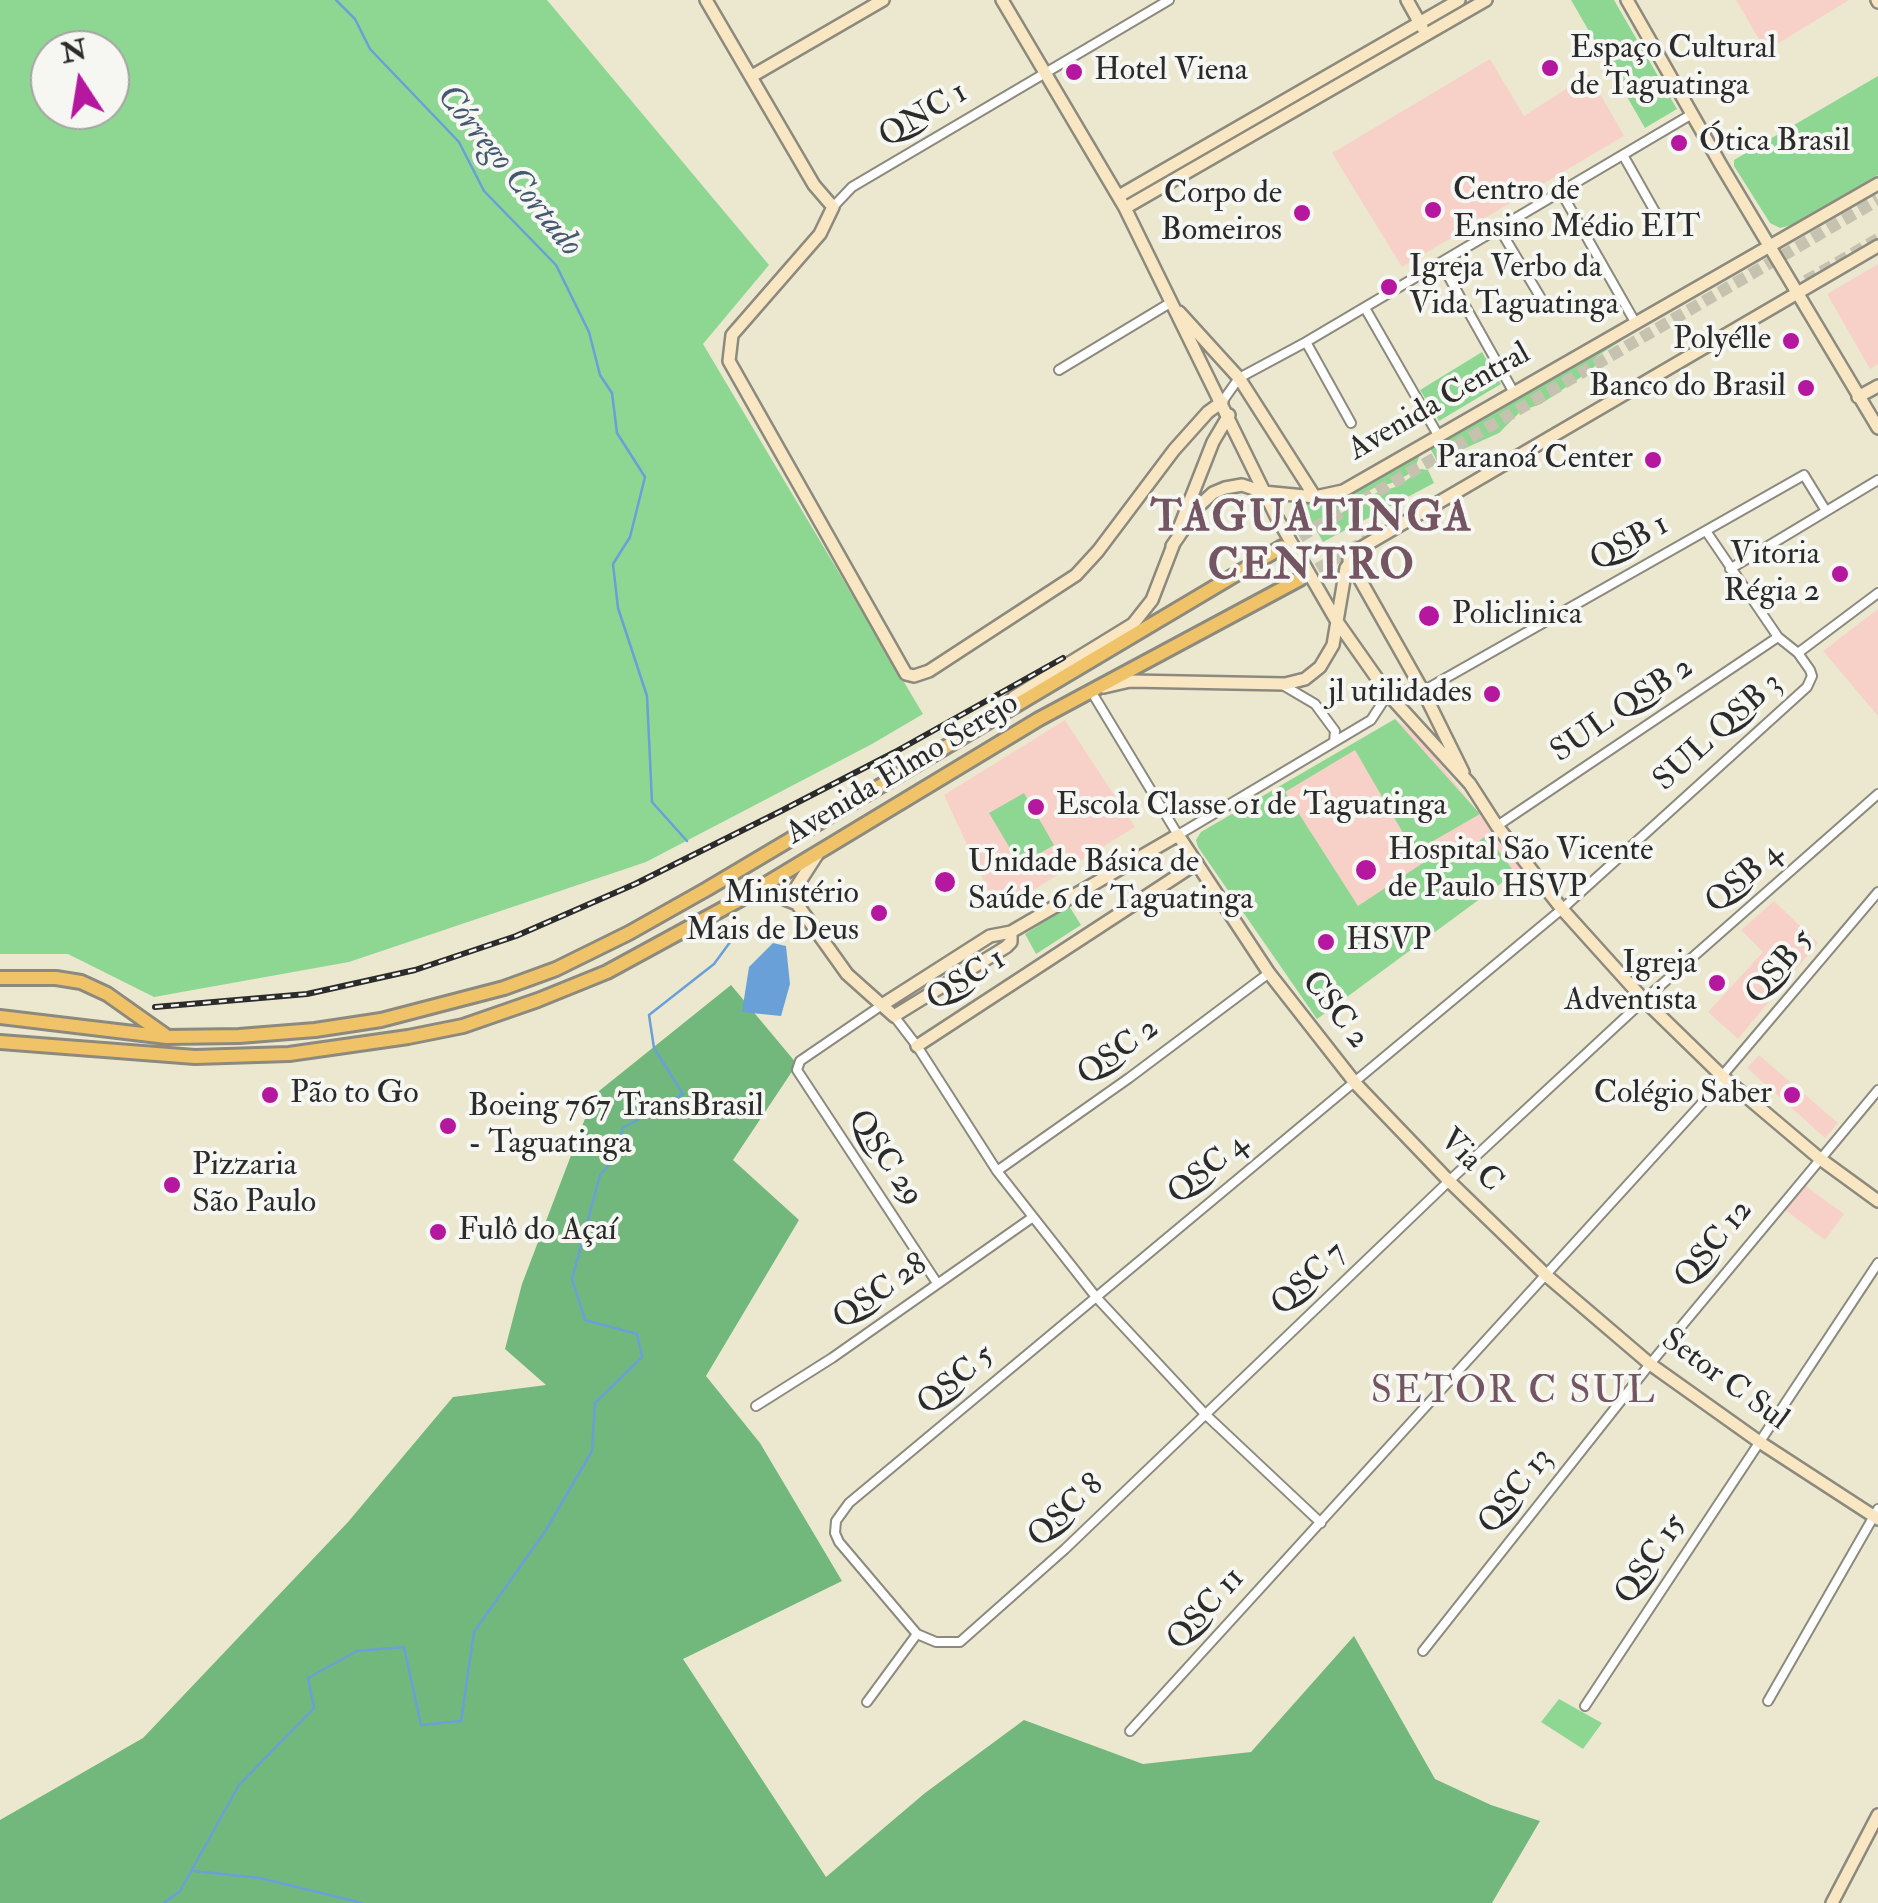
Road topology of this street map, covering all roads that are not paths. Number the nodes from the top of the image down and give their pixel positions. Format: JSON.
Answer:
{"nodes":[{"id":1,"x":706,"y":0,"type":"edge"},
{"id":2,"x":883,"y":0,"type":"edge"},
{"id":3,"x":1002,"y":0,"type":"edge"},
{"id":4,"x":1169,"y":0,"type":"edge"},
{"id":5,"x":1406,"y":0,"type":"edge"},
{"id":6,"x":1459,"y":0,"type":"edge"},
{"id":7,"x":1486,"y":0,"type":"edge"},
{"id":8,"x":1627,"y":0,"type":"edge"},
{"id":9,"x":1419,"y":23,"type":"junction"},
{"id":10,"x":1427,"y":35,"type":"junction"},
{"id":11,"x":1045,"y":72,"type":"junction"},
{"id":12,"x":752,"y":76,"type":"junction"},
{"id":13,"x":1692,"y":114,"type":"junction"},
{"id":14,"x":1261,"y":125,"type":"junction"},
{"id":15,"x":1623,"y":155,"type":"junction"},
{"id":16,"x":1878,"y":184,"type":"edge"},
{"id":17,"x":1561,"y":192,"type":"junction"},
{"id":18,"x":1122,"y":202,"type":"junction"},
{"id":19,"x":833,"y":207,"type":"junction"},
{"id":20,"x":1499,"y":228,"type":"junction"},
{"id":21,"x":1667,"y":233,"type":"dead end"},
{"id":22,"x":1878,"y":246,"type":"edge"},
{"id":23,"x":1771,"y":249,"type":"junction"},
{"id":24,"x":1441,"y":263,"type":"junction"},
{"id":25,"x":1796,"y":292,"type":"junction"},
{"id":26,"x":1170,"y":303,"type":"junction"},
{"id":27,"x":1365,"y":308,"type":"junction"},
{"id":28,"x":1548,"y":310,"type":"dead end"},
{"id":29,"x":1635,"y":322,"type":"junction"},
{"id":30,"x":1306,"y":342,"type":"junction"},
{"id":31,"x":1059,"y":370,"type":"dead end"},
{"id":32,"x":1239,"y":378,"type":"junction"},
{"id":33,"x":1878,"y":386,"type":"edge"},
{"id":34,"x":1513,"y":391,"type":"junction"},
{"id":35,"x":1858,"y":398,"type":"junction"},
{"id":36,"x":1222,"y":402,"type":"junction"},
{"id":37,"x":1229,"y":415,"type":"junction"},
{"id":38,"x":1352,"y":423,"type":"dead end"},
{"id":39,"x":1878,"y":428,"type":"edge"},
{"id":40,"x":1438,"y":435,"type":"junction"},
{"id":41,"x":1878,"y":480,"type":"edge"},
{"id":42,"x":1262,"y":492,"type":"junction"},
{"id":43,"x":1315,"y":497,"type":"junction"},
{"id":44,"x":1826,"y":511,"type":"junction"},
{"id":45,"x":1706,"y":531,"type":"junction"},
{"id":46,"x":1172,"y":546,"type":"junction"},
{"id":47,"x":1282,"y":547,"type":"tunnel mouth"},
{"id":48,"x":1349,"y":560,"type":"junction"},
{"id":49,"x":1730,"y":568,"type":"junction"},
{"id":50,"x":1300,"y":579,"type":"tunnel mouth"},
{"id":51,"x":1878,"y":593,"type":"edge"},
{"id":52,"x":1336,"y":620,"type":"junction"},
{"id":53,"x":1778,"y":638,"type":"junction"},
{"id":54,"x":1798,"y":654,"type":"junction"},
{"id":55,"x":1281,"y":684,"type":"junction"},
{"id":56,"x":1091,"y":691,"type":"junction"},
{"id":57,"x":1422,"y":691,"type":"junction"},
{"id":58,"x":1388,"y":694,"type":"junction"},
{"id":59,"x":998,"y":715,"type":"junction"},
{"id":60,"x":1334,"y":742,"type":"junction"},
{"id":61,"x":1470,"y":784,"type":"junction"},
{"id":62,"x":1878,"y":794,"type":"edge"},
{"id":63,"x":1497,"y":826,"type":"junction"},
{"id":64,"x":1178,"y":835,"type":"junction"},
{"id":65,"x":817,"y":854,"type":"junction"},
{"id":66,"x":1197,"y":862,"type":"junction"},
{"id":67,"x":1878,"y":892,"type":"edge"},
{"id":68,"x":741,"y":898,"type":"junction"},
{"id":69,"x":796,"y":904,"type":"junction"},
{"id":70,"x":1562,"y":909,"type":"junction"},
{"id":71,"x":1011,"y":932,"type":"junction"},
{"id":72,"x":1269,"y":972,"type":"junction"},
{"id":73,"x":0,"y":978,"type":"edge"},
{"id":74,"x":1644,"y":1000,"type":"junction"},
{"id":75,"x":882,"y":1005,"type":"junction"},
{"id":76,"x":894,"y":1016,"type":"junction"},
{"id":77,"x":0,"y":1017,"type":"edge"},
{"id":78,"x":167,"y":1037,"type":"junction"},
{"id":79,"x":0,"y":1042,"type":"edge"},
{"id":80,"x":917,"y":1046,"type":"junction"},
{"id":81,"x":1724,"y":1077,"type":"junction"},
{"id":82,"x":1356,"y":1084,"type":"junction"},
{"id":83,"x":1878,"y":1090,"type":"edge"},
{"id":84,"x":1819,"y":1158,"type":"junction"},
{"id":85,"x":997,"y":1171,"type":"junction"},
{"id":86,"x":1448,"y":1181,"type":"junction"},
{"id":87,"x":1878,"y":1200,"type":"edge"},
{"id":88,"x":1033,"y":1216,"type":"junction"},
{"id":89,"x":1878,"y":1262,"type":"edge"},
{"id":90,"x":1547,"y":1276,"type":"junction"},
{"id":91,"x":937,"y":1284,"type":"junction"},
{"id":92,"x":1096,"y":1297,"type":"junction"},
{"id":93,"x":1650,"y":1364,"type":"junction"},
{"id":94,"x":756,"y":1406,"type":"dead end"},
{"id":95,"x":1205,"y":1414,"type":"junction"},
{"id":96,"x":1761,"y":1442,"type":"junction"},
{"id":97,"x":1877,"y":1515,"type":"edge"},
{"id":98,"x":1320,"y":1522,"type":"junction"},
{"id":99,"x":917,"y":1634,"type":"junction"},
{"id":100,"x":1424,"y":1651,"type":"dead end"},
{"id":101,"x":1768,"y":1701,"type":"dead end"},
{"id":102,"x":867,"y":1702,"type":"dead end"},
{"id":103,"x":1585,"y":1706,"type":"dead end"},
{"id":104,"x":1130,"y":1731,"type":"dead end"},
{"id":105,"x":1878,"y":1816,"type":"edge"},
{"id":106,"x":1832,"y":1903,"type":"edge"}],
"edges":[{"from":1,"to":12,"type":"main road"},
{"from":2,"to":12,"type":"main road"},
{"from":3,"to":11,"type":"main road"},
{"from":4,"to":11,"type":"street","name":"QNC 1"},
{"from":5,"to":9,"type":"main road"},
{"from":6,"to":9,"type":"main road"},
{"from":7,"to":10,"type":"main road"},
{"from":8,"to":13,"type":"main road"},
{"from":9,"to":10,"type":"main road"},
{"from":9,"to":14,"type":"main road"},
{"from":10,"to":14,"type":"main road"},
{"from":11,"to":18,"type":"main road"},
{"from":11,"to":19,"type":"street","name":"QNC 1"},
{"from":12,"to":19,"type":"main road"},
{"from":13,"to":15,"type":"street"},
{"from":13,"to":23,"type":"main road"},
{"from":14,"to":18,"type":"main road"},
{"from":15,"to":17,"type":"street"},
{"from":15,"to":21,"type":"street"},
{"from":16,"to":23,"type":"main road","name":"Avenida Central"},
{"from":17,"to":20,"type":"street"},
{"from":17,"to":29,"type":"street"},
{"from":18,"to":26,"type":"main road"},
{"from":19,"to":36,"type":"main road"},
{"from":20,"to":24,"type":"street"},
{"from":20,"to":28,"type":"street"},
{"from":22,"to":25,"type":"main road"},
{"from":23,"to":25,"type":"main road"},
{"from":23,"to":29,"type":"main road","name":"Avenida Central"},
{"from":24,"to":27,"type":"street"},
{"from":24,"to":34,"type":"street"},
{"from":25,"to":35,"type":"main road"},
{"from":25,"to":48,"type":"main road"},
{"from":26,"to":31,"type":"street"},
{"from":26,"to":32,"type":"main road"},
{"from":26,"to":36,"type":"main road"},
{"from":27,"to":30,"type":"street"},
{"from":27,"to":40,"type":"street"},
{"from":29,"to":34,"type":"main road","name":"Avenida Central"},
{"from":30,"to":32,"type":"street"},
{"from":30,"to":38,"type":"street"},
{"from":32,"to":36,"type":"street"},
{"from":32,"to":43,"type":"main road"},
{"from":33,"to":35,"type":"main road"},
{"from":34,"to":40,"type":"main road","name":"Avenida Central"},
{"from":35,"to":39,"type":"main road"},
{"from":36,"to":37,"type":"main road"},
{"from":37,"to":42,"type":"main road"},
{"from":37,"to":46,"type":"main road"},
{"from":40,"to":43,"type":"main road","name":"Avenida Central"},
{"from":41,"to":44,"type":"street"},
{"from":42,"to":43,"type":"main road","name":"Avenida Central"},
{"from":42,"to":46,"type":"main road","name":"Avenida Central"},
{"from":42,"to":52,"type":"main road"},
{"from":44,"to":45,"type":"street","name":"QSB 1"},
{"from":44,"to":49,"type":"street"},
{"from":45,"to":49,"type":"street"},
{"from":45,"to":57,"type":"street","name":"QSB 1"},
{"from":46,"to":59,"type":"main road"},
{"from":47,"to":59,"type":"main road","name":"Avenida Elmo Serejo"},
{"from":48,"to":52,"type":"main road"},
{"from":48,"to":57,"type":"main road"},
{"from":49,"to":53,"type":"street"},
{"from":50,"to":56,"type":"main road","name":"Avenida Elmo Serejo"},
{"from":51,"to":54,"type":"street"},
{"from":52,"to":55,"type":"main road"},
{"from":52,"to":58,"type":"main road"},
{"from":53,"to":54,"type":"street"},
{"from":53,"to":63,"type":"street","name":"SUL QSB 2"},
{"from":54,"to":70,"type":"street","name":"SUL QSB 3"},
{"from":55,"to":56,"type":"main road"},
{"from":55,"to":60,"type":"street"},
{"from":56,"to":64,"type":"street"},
{"from":56,"to":65,"type":"main road","name":"Avenida Elmo Serejo"},
{"from":57,"to":58,"type":"main road"},
{"from":57,"to":61,"type":"main road"},
{"from":58,"to":60,"type":"street"},
{"from":58,"to":61,"type":"main road"},
{"from":59,"to":78,"type":"main road","name":"Avenida Elmo Serejo"},
{"from":60,"to":64,"type":"street"},
{"from":61,"to":63,"type":"main road"},
{"from":62,"to":74,"type":"street","name":"QSB 4"},
{"from":63,"to":70,"type":"main road"},
{"from":64,"to":66,"type":"main road","name":"CSC 2"},
{"from":64,"to":71,"type":"main road"},
{"from":65,"to":68,"type":"main road","name":"Avenida Elmo Serejo"},
{"from":65,"to":69,"type":"main road"},
{"from":66,"to":72,"type":"main road","name":"CSC 2"},
{"from":66,"to":80,"type":"main road","name":"QSC 1"},
{"from":67,"to":81,"type":"street","name":"QSB 5"},
{"from":68,"to":69,"type":"main road"},
{"from":68,"to":79,"type":"main road","name":"Avenida Elmo Serejo"},
{"from":69,"to":75,"type":"main road"},
{"from":70,"to":74,"type":"main road"},
{"from":70,"to":82,"type":"street","name":"SUL QSB 3"},
{"from":71,"to":75,"type":"main road"},
{"from":71,"to":76,"type":"main road"},
{"from":72,"to":82,"type":"main road","name":"CSC 2"},
{"from":72,"to":85,"type":"street","name":"QSC 2"},
{"from":73,"to":78,"type":"main road"},
{"from":74,"to":81,"type":"main road"},
{"from":74,"to":86,"type":"street","name":"QSB 4"},
{"from":75,"to":76,"type":"main road"},
{"from":75,"to":91,"type":"street","name":"QSC 29"},
{"from":76,"to":80,"type":"street"},
{"from":77,"to":78,"type":"main road","name":"Avenida Elmo Serejo"},
{"from":80,"to":85,"type":"street"},
{"from":81,"to":84,"type":"main road"},
{"from":81,"to":90,"type":"street","name":"QSB 5"},
{"from":82,"to":86,"type":"main road","name":"Via C"},
{"from":82,"to":92,"type":"street","name":"QSC 4"},
{"from":83,"to":84,"type":"street","name":"QSC 12"},
{"from":84,"to":87,"type":"main road"},
{"from":84,"to":93,"type":"street","name":"QSC 12"},
{"from":85,"to":88,"type":"street"},
{"from":86,"to":90,"type":"main road","name":"Via C"},
{"from":86,"to":95,"type":"street","name":"QSC 7"},
{"from":88,"to":91,"type":"street","name":"QSC 28"},
{"from":88,"to":92,"type":"street"},
{"from":89,"to":96,"type":"street","name":"QSC 15"},
{"from":90,"to":93,"type":"main road","name":"Setor C Sul"},
{"from":90,"to":98,"type":"street","name":"QSC 11"},
{"from":91,"to":94,"type":"street","name":"QSC 28"},
{"from":92,"to":95,"type":"street"},
{"from":92,"to":99,"type":"street","name":"QSC 5"},
{"from":93,"to":96,"type":"main road","name":"Setor C Sul"},
{"from":93,"to":100,"type":"street","name":"QSC 13"},
{"from":95,"to":98,"type":"street"},
{"from":95,"to":99,"type":"street","name":"QSC 8"},
{"from":96,"to":97,"type":"main road","name":"Setor C Sul"},
{"from":96,"to":103,"type":"street","name":"QSC 15"},
{"from":97,"to":101,"type":"street"},
{"from":98,"to":104,"type":"street","name":"QSC 11"},
{"from":99,"to":102,"type":"street"},
{"from":105,"to":106,"type":"main road"}]}
